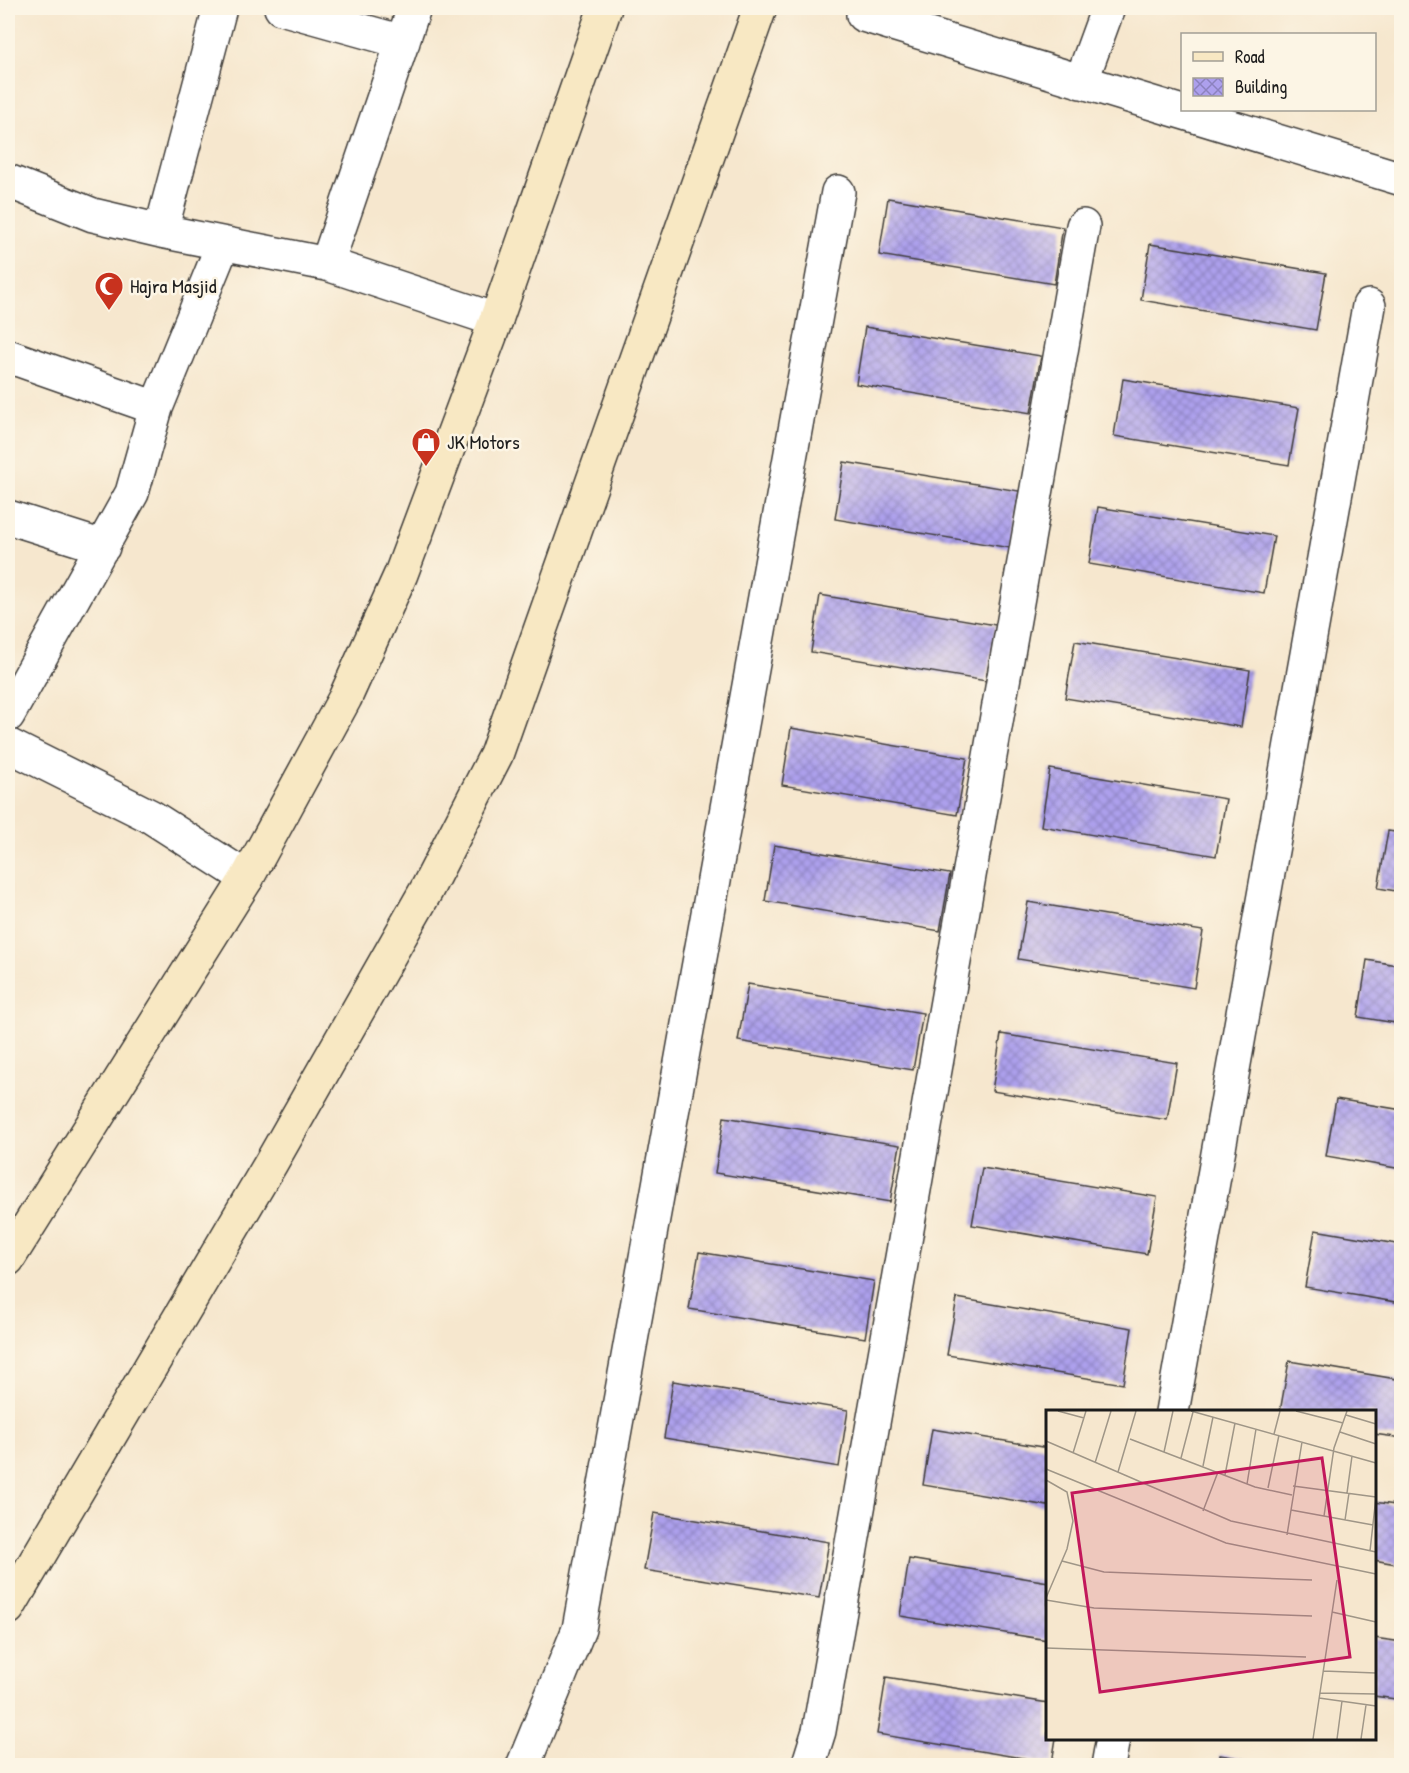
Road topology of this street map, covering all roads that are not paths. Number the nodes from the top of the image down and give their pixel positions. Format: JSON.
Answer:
{"nodes":[{"id":1,"x":220,"y":8,"type":"edge"},
{"id":2,"x":281,"y":8,"type":"edge"},
{"id":3,"x":414,"y":8,"type":"edge"},
{"id":4,"x":605,"y":8,"type":"edge"},
{"id":5,"x":760,"y":8,"type":"edge"},
{"id":6,"x":1108,"y":8,"type":"edge"},
{"id":7,"x":863,"y":15,"type":"dead end"},
{"id":8,"x":403,"y":42,"type":"junction"},
{"id":9,"x":1081,"y":82,"type":"junction"},
{"id":10,"x":1401,"y":179,"type":"edge"},
{"id":11,"x":8,"y":181,"type":"edge"},
{"id":12,"x":838,"y":192,"type":"dead end"},
{"id":13,"x":1083,"y":226,"type":"dead end"},
{"id":14,"x":160,"y":231,"type":"junction"},
{"id":15,"x":223,"y":244,"type":"junction"},
{"id":16,"x":327,"y":264,"type":"junction"},
{"id":17,"x":1369,"y":306,"type":"dead end"},
{"id":18,"x":496,"y":320,"type":"junction"},
{"id":19,"x":8,"y":356,"type":"edge"},
{"id":20,"x":156,"y":408,"type":"junction"},
{"id":21,"x":8,"y":517,"type":"edge"},
{"id":22,"x":103,"y":547,"type":"junction"},
{"id":23,"x":11,"y":701,"type":"edge"},
{"id":24,"x":8,"y":745,"type":"edge"},
{"id":25,"x":247,"y":878,"type":"junction"},
{"id":26,"x":8,"y":1259,"type":"edge"},
{"id":27,"x":1172,"y":1410,"type":"edge"},
{"id":28,"x":8,"y":1608,"type":"edge"},
{"id":29,"x":1113,"y":1740,"type":"edge"},
{"id":30,"x":523,"y":1766,"type":"edge"},
{"id":31,"x":808,"y":1766,"type":"edge"},
{"id":32,"x":1108,"y":1766,"type":"edge"}],
"edges":[{"from":1,"to":14,"type":"street"},
{"from":2,"to":8,"type":"street"},
{"from":3,"to":8,"type":"street"},
{"from":4,"to":18,"type":"main road"},
{"from":5,"to":28,"type":"main road"},
{"from":6,"to":9,"type":"street"},
{"from":7,"to":9,"type":"street"},
{"from":8,"to":16,"type":"street"},
{"from":9,"to":10,"type":"street"},
{"from":11,"to":14,"type":"street"},
{"from":12,"to":30,"type":"street"},
{"from":13,"to":31,"type":"street"},
{"from":14,"to":15,"type":"street"},
{"from":15,"to":16,"type":"street"},
{"from":15,"to":20,"type":"street"},
{"from":16,"to":18,"type":"street"},
{"from":17,"to":27,"type":"street"},
{"from":18,"to":25,"type":"main road"},
{"from":19,"to":20,"type":"street"},
{"from":20,"to":22,"type":"street"},
{"from":21,"to":22,"type":"street"},
{"from":22,"to":23,"type":"street"},
{"from":24,"to":25,"type":"street"},
{"from":25,"to":26,"type":"main road"},
{"from":29,"to":32,"type":"street"}]}
